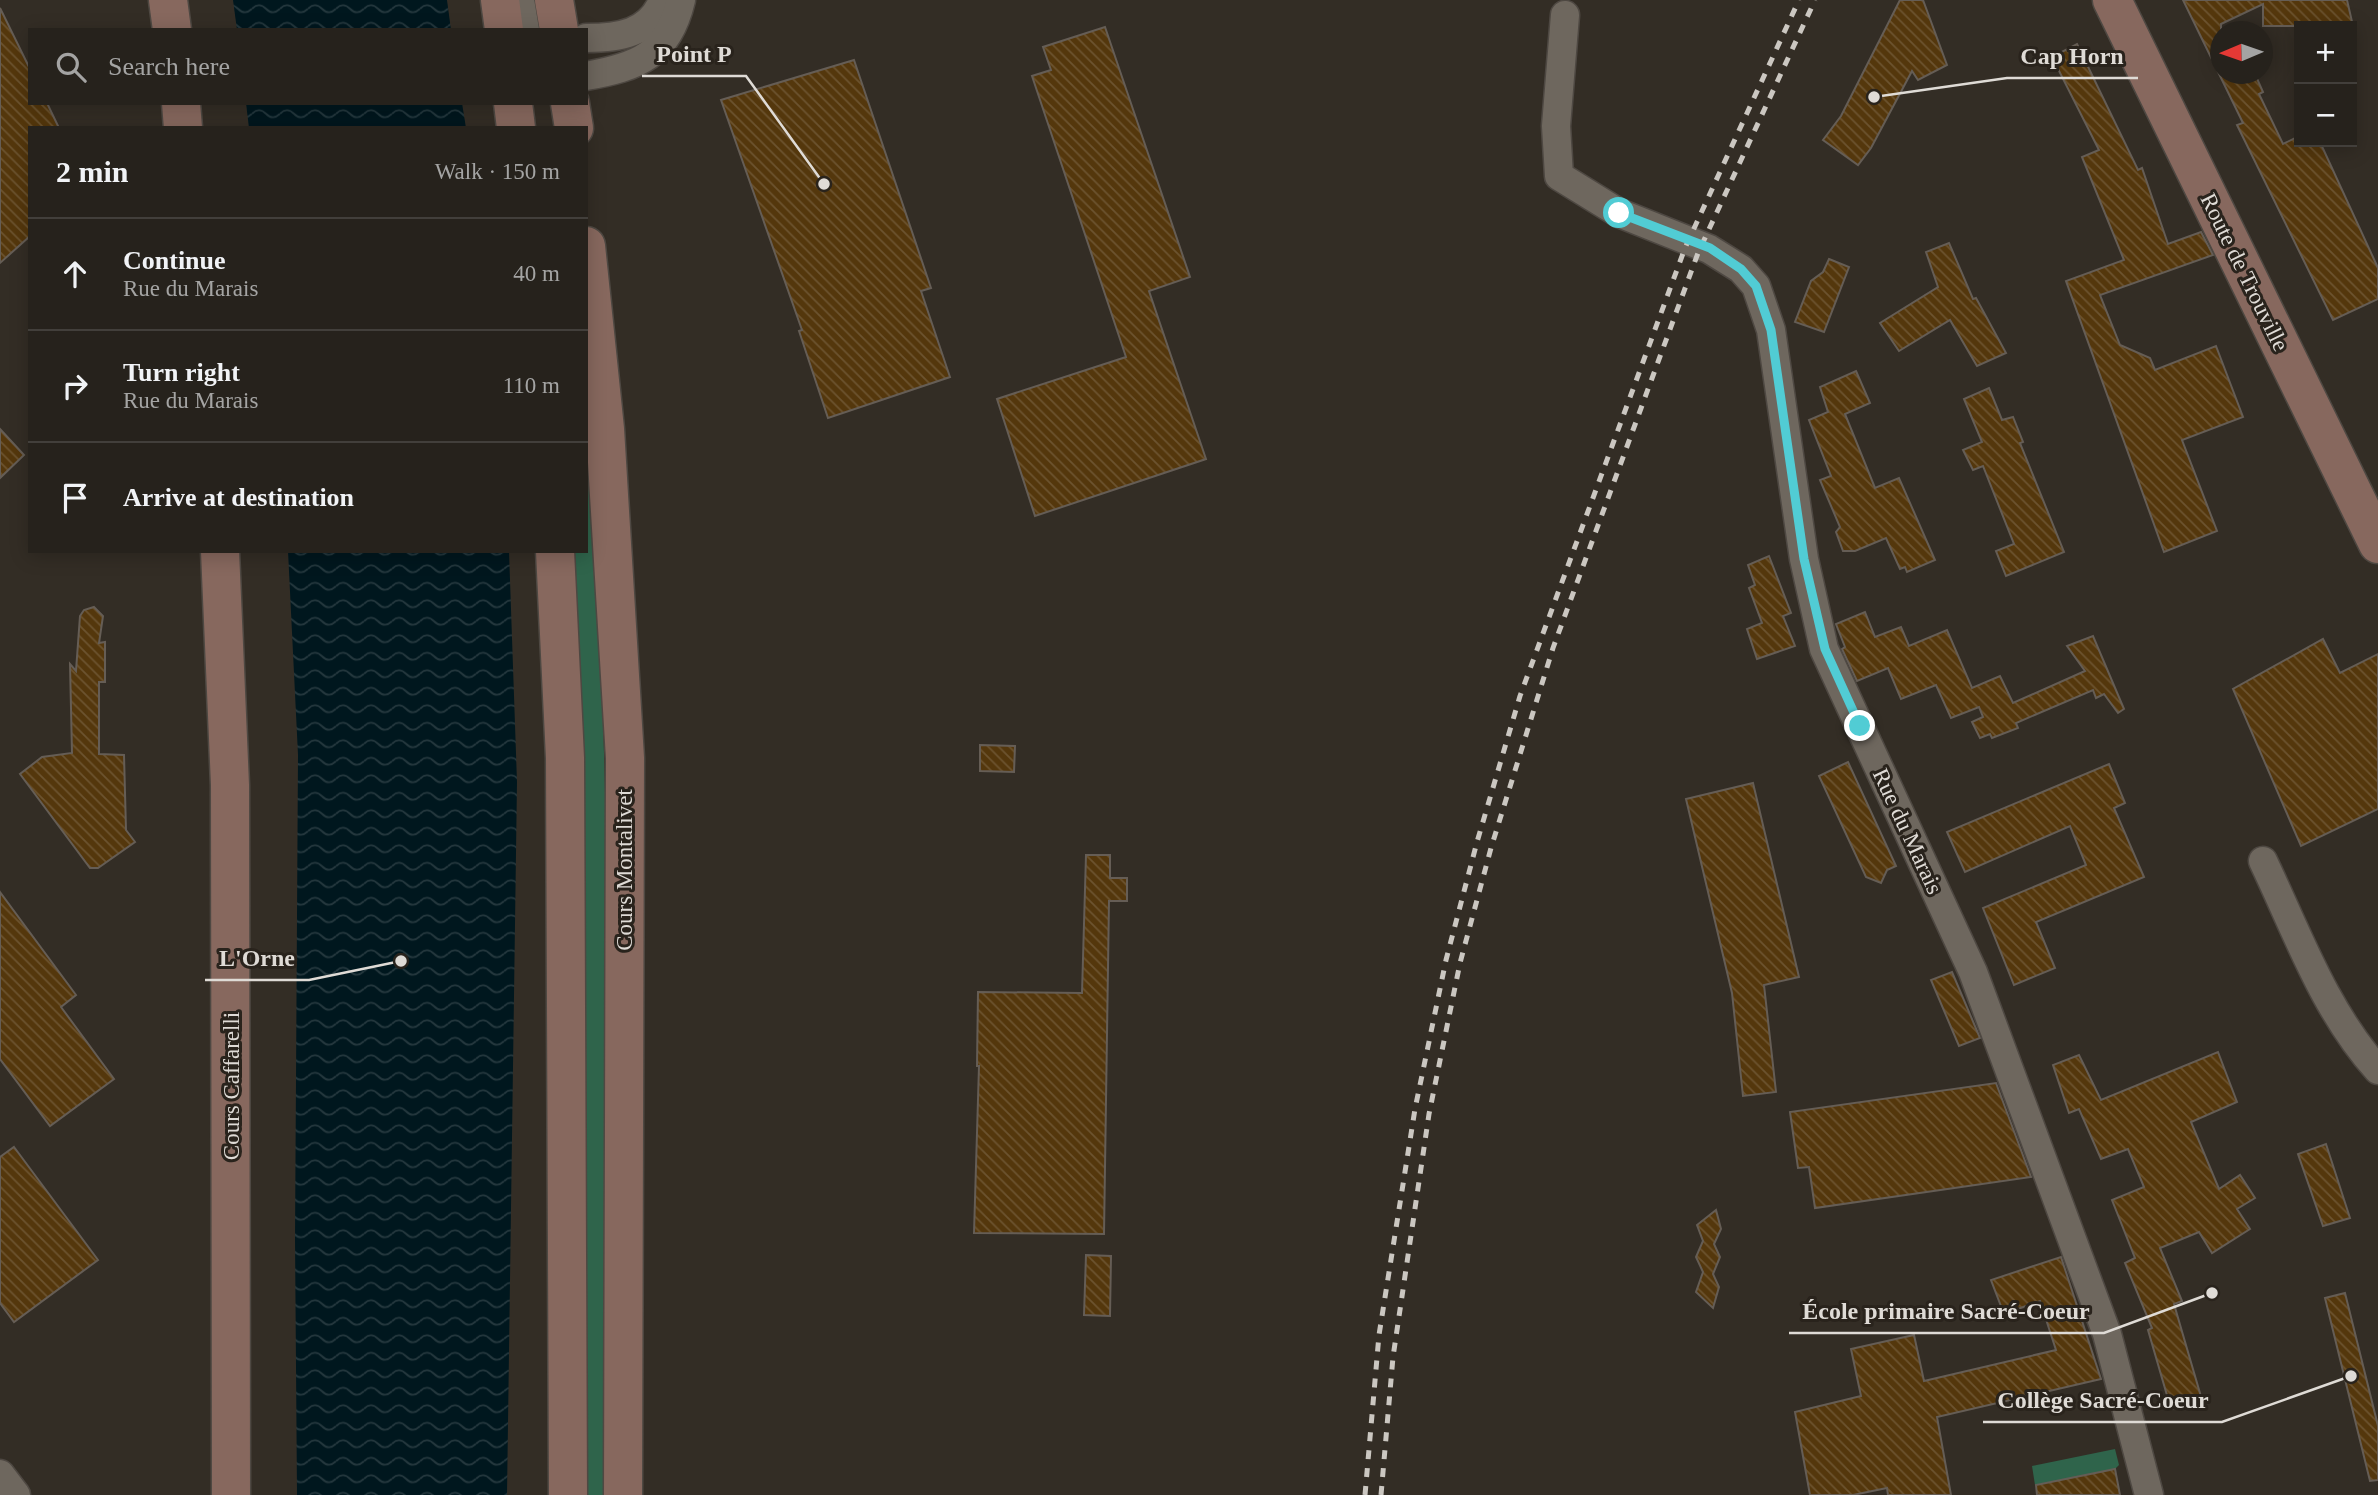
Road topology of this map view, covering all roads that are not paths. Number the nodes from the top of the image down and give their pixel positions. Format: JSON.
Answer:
{"nodes":[{"id":1,"x":168,"y":0,"type":"edge"},
{"id":2,"x":500,"y":0,"type":"edge"},
{"id":3,"x":520,"y":0,"type":"edge"},
{"id":4,"x":554,"y":0,"type":"edge"},
{"id":5,"x":663,"y":0,"type":"edge"},
{"id":6,"x":681,"y":0,"type":"edge"},
{"id":7,"x":2112,"y":0,"type":"edge"},
{"id":8,"x":1565,"y":15,"type":"dead end"},
{"id":9,"x":172,"y":28,"type":"edge"},
{"id":10,"x":504,"y":28,"type":"edge"},
{"id":11,"x":525,"y":28,"type":"edge"},
{"id":12,"x":559,"y":28,"type":"edge"},
{"id":13,"x":588,"y":38,"type":"edge"},
{"id":14,"x":588,"y":76,"type":"edge"},
{"id":15,"x":181,"y":105,"type":"edge"},
{"id":16,"x":513,"y":105,"type":"edge"},
{"id":17,"x":570,"y":105,"type":"edge"},
{"id":18,"x":183,"y":126,"type":"edge"},
{"id":19,"x":516,"y":126,"type":"edge"},
{"id":20,"x":574,"y":126,"type":"edge"},
{"id":21,"x":588,"y":265,"type":"edge"},
{"id":22,"x":2378,"y":544,"type":"edge"},
{"id":23,"x":220,"y":553,"type":"edge"},
{"id":24,"x":555,"y":553,"type":"edge"},
{"id":25,"x":2263,"y":861,"type":"dead end"},
{"id":26,"x":2378,"y":1070,"type":"edge"},
{"id":27,"x":0,"y":1474,"type":"edge"},
{"id":28,"x":16,"y":1495,"type":"edge"},
{"id":29,"x":231,"y":1495,"type":"edge"},
{"id":30,"x":568,"y":1495,"type":"edge"},
{"id":31,"x":624,"y":1495,"type":"edge"},
{"id":32,"x":2149,"y":1495,"type":"edge"}],
"edges":[{"from":1,"to":9,"type":"main road"},
{"from":2,"to":10,"type":"main road"},
{"from":3,"to":11,"type":"street"},
{"from":4,"to":12,"type":"main road"},
{"from":5,"to":13,"type":"street"},
{"from":6,"to":14,"type":"street"},
{"from":7,"to":22,"type":"main road","name":"Route de Trouville"},
{"from":8,"to":32,"type":"street","name":"Rue du Marais"},
{"from":15,"to":18,"type":"main road"},
{"from":16,"to":19,"type":"main road"},
{"from":17,"to":20,"type":"main road"},
{"from":21,"to":31,"type":"main road","name":"Cours Montalivet"},
{"from":23,"to":29,"type":"main road","name":"Cours Caffarelli"},
{"from":24,"to":30,"type":"main road"},
{"from":25,"to":26,"type":"street"},
{"from":27,"to":28,"type":"street"}]}
